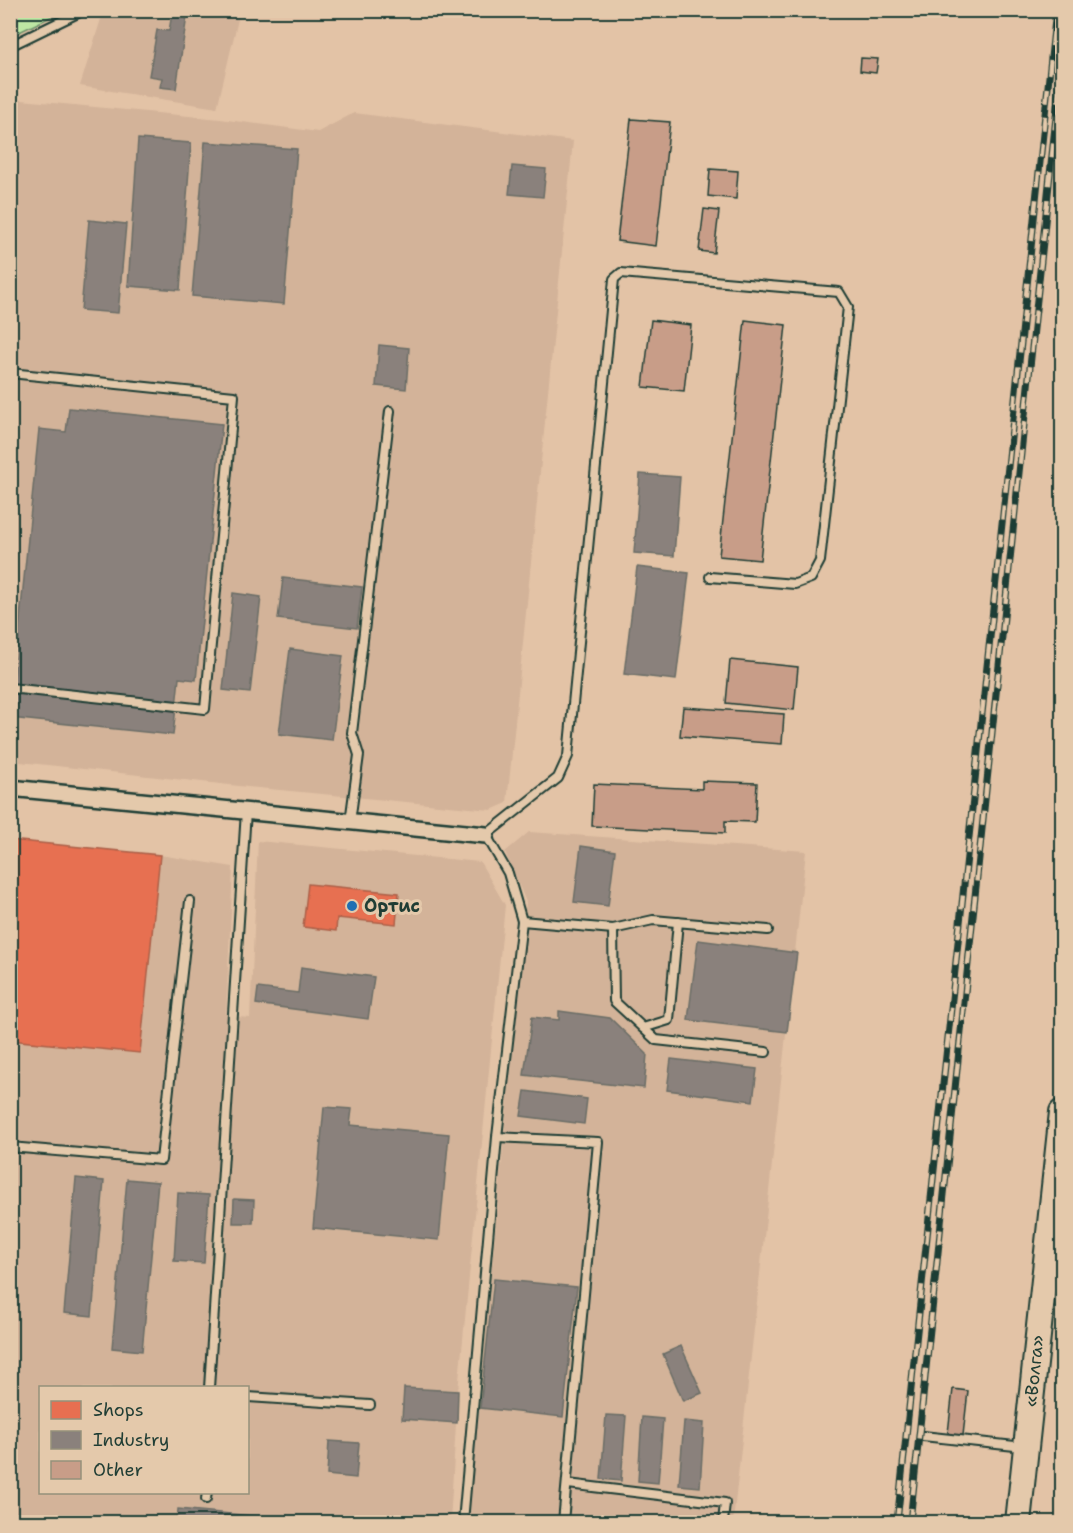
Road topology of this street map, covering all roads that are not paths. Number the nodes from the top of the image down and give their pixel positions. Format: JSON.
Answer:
{"nodes":[{"id":1,"x":84,"y":10,"type":"edge"},
{"id":2,"x":10,"y":46,"type":"edge"},
{"id":3,"x":10,"y":373,"type":"edge"},
{"id":4,"x":390,"y":411,"type":"dead end"},
{"id":5,"x":710,"y":578,"type":"dead end"},
{"id":6,"x":10,"y":688,"type":"edge"},
{"id":7,"x":10,"y":788,"type":"edge"},
{"id":8,"x":246,"y":811,"type":"junction"},
{"id":9,"x":350,"y":822,"type":"junction"},
{"id":10,"x":486,"y":835,"type":"junction"},
{"id":11,"x":190,"y":900,"type":"dead end"},
{"id":12,"x":522,"y":921,"type":"junction"},
{"id":13,"x":678,"y":922,"type":"junction"},
{"id":14,"x":613,"y":929,"type":"junction"},
{"id":15,"x":768,"y":930,"type":"dead end"},
{"id":16,"x":643,"y":1028,"type":"junction"},
{"id":17,"x":766,"y":1052,"type":"dead end"},
{"id":18,"x":1062,"y":1112,"type":"edge"},
{"id":19,"x":496,"y":1137,"type":"junction"},
{"id":20,"x":10,"y":1148,"type":"edge"},
{"id":21,"x":208,"y":1386,"type":"edge"},
{"id":22,"x":249,"y":1396,"type":"edge"},
{"id":23,"x":370,"y":1405,"type":"dead end"},
{"id":24,"x":923,"y":1436,"type":"dead end"},
{"id":25,"x":1026,"y":1447,"type":"junction"},
{"id":26,"x":568,"y":1484,"type":"junction"},
{"id":27,"x":463,"y":1522,"type":"edge"},
{"id":28,"x":563,"y":1522,"type":"edge"},
{"id":29,"x":723,"y":1522,"type":"edge"},
{"id":30,"x":1018,"y":1522,"type":"edge"}],
"edges":[{"from":1,"to":2,"type":"lane"},
{"from":3,"to":6,"type":"lane"},
{"from":4,"to":9,"type":"lane"},
{"from":5,"to":10,"type":"lane"},
{"from":7,"to":8,"type":"street"},
{"from":8,"to":9,"type":"street"},
{"from":8,"to":21,"type":"lane"},
{"from":9,"to":10,"type":"street"},
{"from":10,"to":12,"type":"lane"},
{"from":11,"to":20,"type":"lane"},
{"from":12,"to":14,"type":"lane"},
{"from":12,"to":19,"type":"lane"},
{"from":13,"to":14,"type":"lane"},
{"from":13,"to":15,"type":"lane"},
{"from":13,"to":16,"type":"lane"},
{"from":14,"to":16,"type":"lane"},
{"from":16,"to":17,"type":"lane"},
{"from":18,"to":25,"type":"highway","name":"«Волга»"},
{"from":19,"to":26,"type":"lane"},
{"from":19,"to":27,"type":"lane"},
{"from":22,"to":23,"type":"lane"},
{"from":24,"to":25,"type":"lane"},
{"from":25,"to":30,"type":"highway","name":"«Волга»"},
{"from":26,"to":28,"type":"lane"},
{"from":26,"to":29,"type":"lane"}]}
